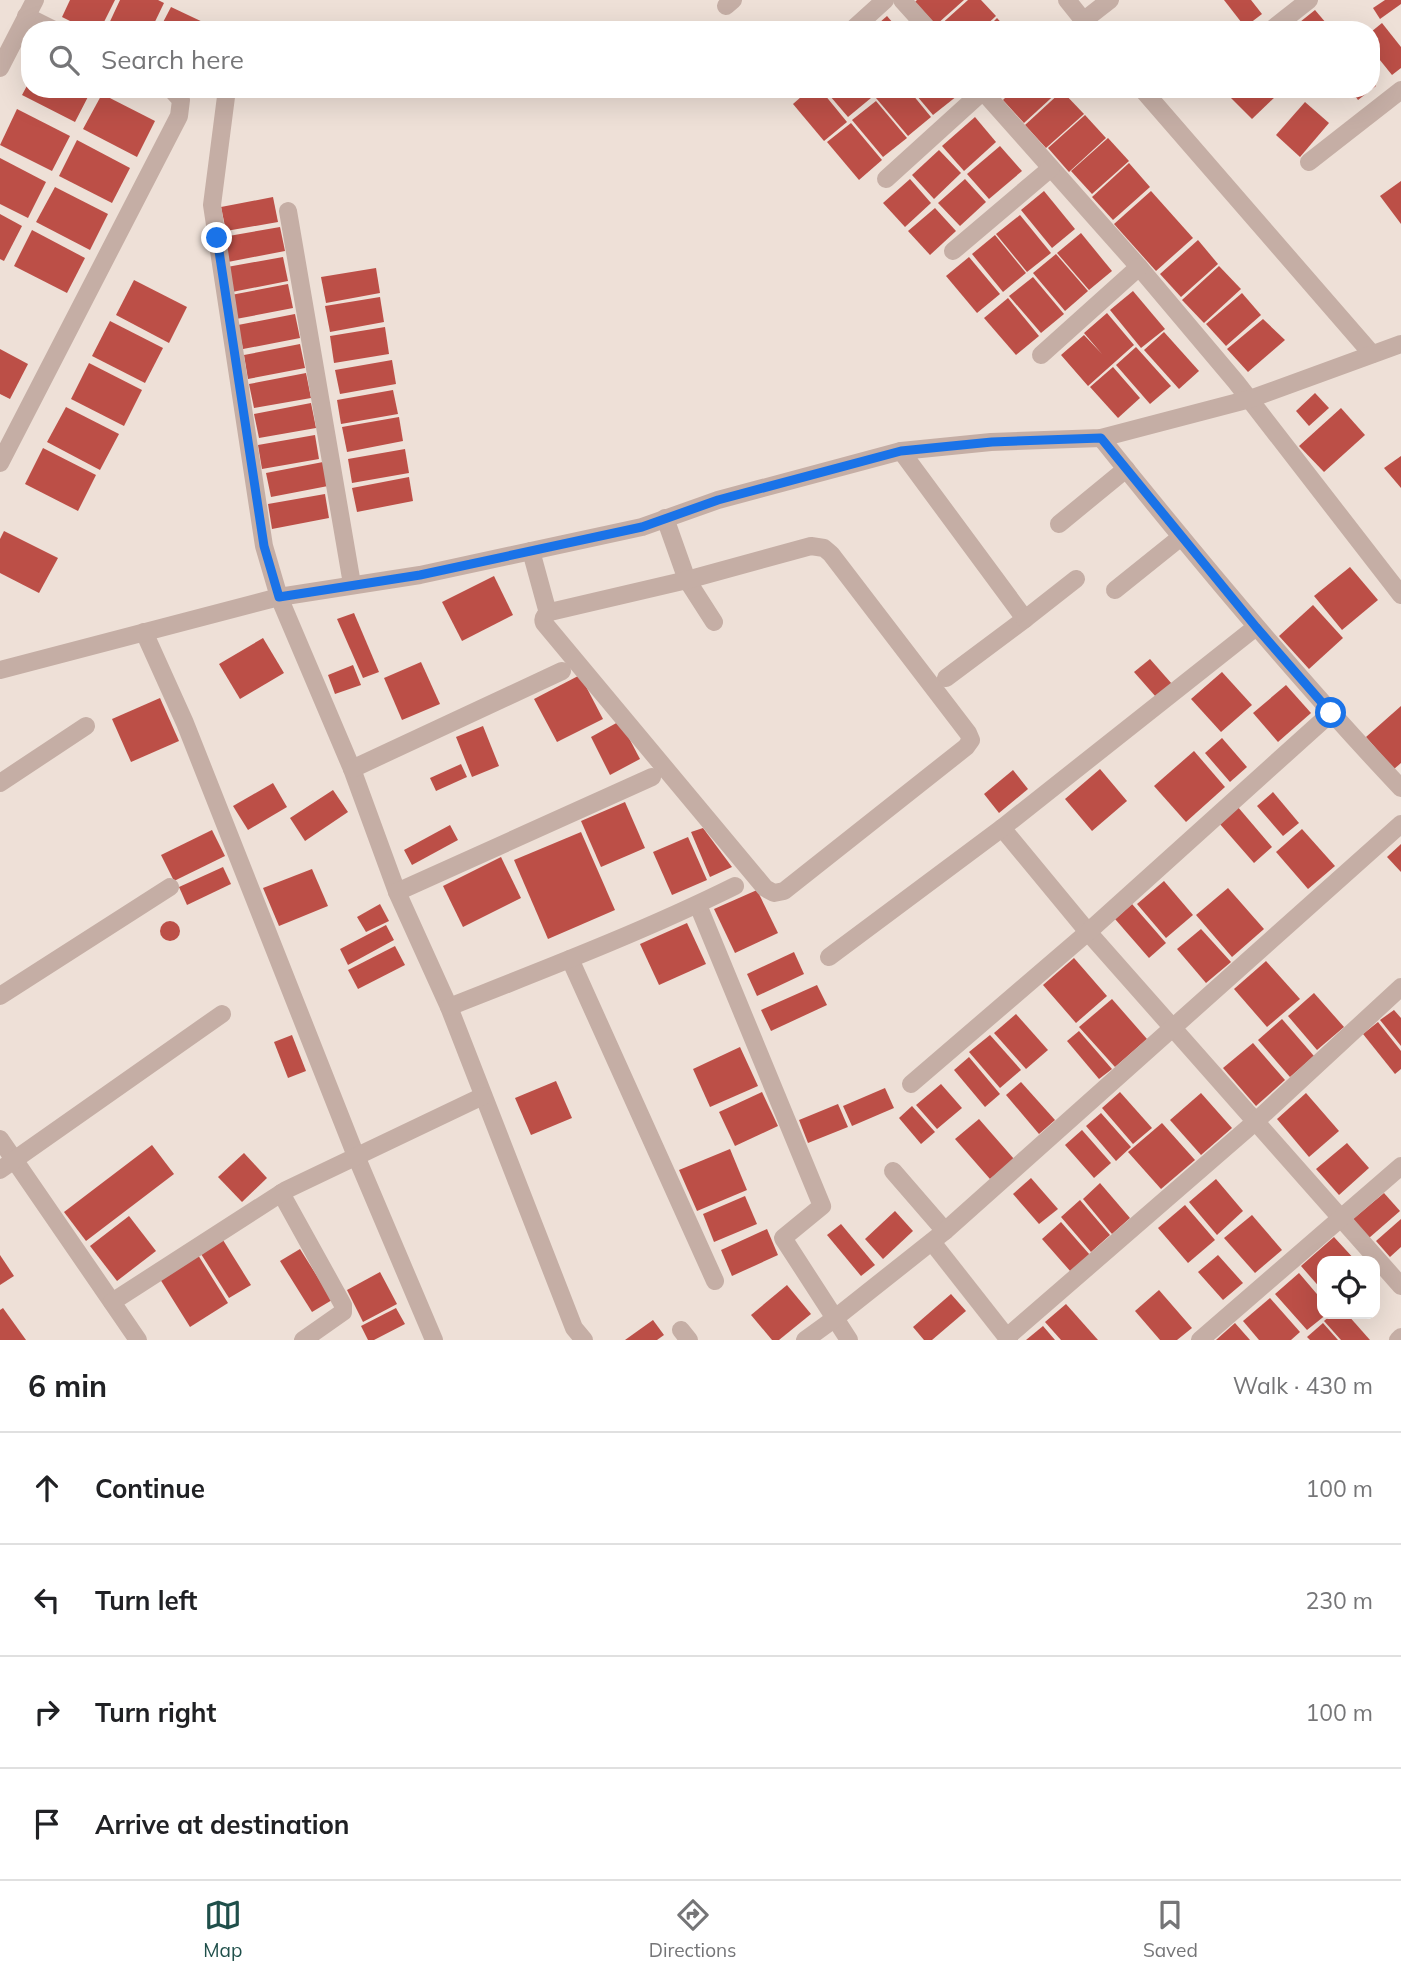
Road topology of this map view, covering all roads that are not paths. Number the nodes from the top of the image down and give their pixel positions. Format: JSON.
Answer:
{"nodes":[{"id":1,"x":35,"y":0,"type":"edge"},
{"id":2,"x":884,"y":0,"type":"edge"},
{"id":3,"x":902,"y":0,"type":"edge"},
{"id":4,"x":1067,"y":0,"type":"edge"},
{"id":5,"x":1110,"y":0,"type":"edge"},
{"id":6,"x":1309,"y":0,"type":"edge"},
{"id":7,"x":26,"y":16,"type":"junction"},
{"id":8,"x":24,"y":21,"type":"edge"},
{"id":9,"x":36,"y":21,"type":"edge"},
{"id":10,"x":862,"y":21,"type":"edge"},
{"id":11,"x":921,"y":21,"type":"edge"},
{"id":12,"x":1084,"y":21,"type":"edge"},
{"id":13,"x":1091,"y":21,"type":"edge"},
{"id":14,"x":1282,"y":21,"type":"edge"},
{"id":15,"x":21,"y":26,"type":"edge"},
{"id":16,"x":0,"y":68,"type":"edge"},
{"id":17,"x":1401,"y":90,"type":"edge"},
{"id":18,"x":179,"y":98,"type":"edge"},
{"id":19,"x":225,"y":98,"type":"edge"},
{"id":20,"x":973,"y":98,"type":"edge"},
{"id":21,"x":989,"y":98,"type":"edge"},
{"id":22,"x":1151,"y":98,"type":"edge"},
{"id":23,"x":1309,"y":162,"type":"dead end"},
{"id":24,"x":1051,"y":168,"type":"junction"},
{"id":25,"x":886,"y":179,"type":"dead end"},
{"id":26,"x":288,"y":211,"type":"dead end"},
{"id":27,"x":953,"y":251,"type":"dead end"},
{"id":28,"x":1139,"y":267,"type":"junction"},
{"id":29,"x":1401,"y":344,"type":"edge"},
{"id":30,"x":1372,"y":354,"type":"junction"},
{"id":31,"x":1041,"y":355,"type":"dead end"},
{"id":32,"x":1250,"y":399,"type":"junction"},
{"id":33,"x":1101,"y":438,"type":"junction"},
{"id":34,"x":901,"y":451,"type":"junction"},
{"id":35,"x":0,"y":463,"type":"edge"},
{"id":36,"x":1126,"y":469,"type":"junction"},
{"id":37,"x":666,"y":518,"type":"junction"},
{"id":38,"x":1059,"y":524,"type":"dead end"},
{"id":39,"x":1181,"y":537,"type":"junction"},
{"id":40,"x":531,"y":551,"type":"junction"},
{"id":41,"x":1076,"y":579,"type":"dead end"},
{"id":42,"x":687,"y":580,"type":"junction"},
{"id":43,"x":352,"y":584,"type":"junction"},
{"id":44,"x":1115,"y":590,"type":"dead end"},
{"id":45,"x":1401,"y":595,"type":"edge"},
{"id":46,"x":279,"y":597,"type":"junction"},
{"id":47,"x":548,"y":613,"type":"junction"},
{"id":48,"x":1025,"y":619,"type":"junction"},
{"id":49,"x":714,"y":622,"type":"dead end"},
{"id":50,"x":1256,"y":627,"type":"junction"},
{"id":51,"x":144,"y":632,"type":"junction"},
{"id":52,"x":0,"y":670,"type":"edge"},
{"id":53,"x":562,"y":671,"type":"dead end"},
{"id":54,"x":946,"y":678,"type":"dead end"},
{"id":55,"x":1331,"y":713,"type":"junction"},
{"id":56,"x":86,"y":726,"type":"dead end"},
{"id":57,"x":352,"y":769,"type":"junction"},
{"id":58,"x":652,"y":777,"type":"dead end"},
{"id":59,"x":0,"y":783,"type":"edge"},
{"id":60,"x":1401,"y":788,"type":"edge"},
{"id":61,"x":1401,"y":824,"type":"edge"},
{"id":62,"x":1002,"y":828,"type":"junction"},
{"id":63,"x":735,"y":886,"type":"dead end"},
{"id":64,"x":170,"y":887,"type":"dead end"},
{"id":65,"x":397,"y":892,"type":"junction"},
{"id":66,"x":698,"y":905,"type":"junction"},
{"id":67,"x":1088,"y":932,"type":"junction"},
{"id":68,"x":830,"y":957,"type":"dead end"},
{"id":69,"x":570,"y":959,"type":"junction"},
{"id":70,"x":1401,"y":987,"type":"edge"},
{"id":71,"x":0,"y":996,"type":"edge"},
{"id":72,"x":449,"y":1007,"type":"junction"},
{"id":73,"x":222,"y":1014,"type":"dead end"},
{"id":74,"x":1174,"y":1028,"type":"junction"},
{"id":75,"x":911,"y":1084,"type":"dead end"},
{"id":76,"x":483,"y":1096,"type":"junction"},
{"id":77,"x":1255,"y":1122,"type":"junction"},
{"id":78,"x":0,"y":1139,"type":"edge"},
{"id":79,"x":356,"y":1156,"type":"junction"},
{"id":80,"x":7,"y":1165,"type":"edge"},
{"id":81,"x":1401,"y":1166,"type":"edge"},
{"id":82,"x":893,"y":1171,"type":"dead end"},
{"id":83,"x":281,"y":1193,"type":"junction"},
{"id":84,"x":1341,"y":1219,"type":"junction"},
{"id":85,"x":938,"y":1237,"type":"junction"},
{"id":86,"x":715,"y":1280,"type":"dead end"},
{"id":87,"x":1401,"y":1286,"type":"edge"},
{"id":88,"x":112,"y":1302,"type":"junction"},
{"id":89,"x":834,"y":1319,"type":"junction"},
{"id":90,"x":1008,"y":1338,"type":"edge"},
{"id":91,"x":138,"y":1340,"type":"edge"},
{"id":92,"x":303,"y":1340,"type":"edge"},
{"id":93,"x":434,"y":1340,"type":"edge"},
{"id":94,"x":584,"y":1340,"type":"edge"},
{"id":95,"x":805,"y":1340,"type":"edge"},
{"id":96,"x":849,"y":1340,"type":"edge"},
{"id":97,"x":1200,"y":1340,"type":"edge"}],
"edges":[{"from":1,"to":7,"type":"street"},
{"from":2,"to":10,"type":"street"},
{"from":3,"to":11,"type":"street"},
{"from":4,"to":12,"type":"street"},
{"from":5,"to":13,"type":"street"},
{"from":6,"to":14,"type":"street"},
{"from":7,"to":8,"type":"street"},
{"from":7,"to":9,"type":"street"},
{"from":15,"to":16,"type":"street"},
{"from":17,"to":23,"type":"street"},
{"from":18,"to":35,"type":"street"},
{"from":19,"to":46,"type":"street"},
{"from":20,"to":25,"type":"street"},
{"from":21,"to":24,"type":"street"},
{"from":22,"to":30,"type":"street"},
{"from":24,"to":27,"type":"street"},
{"from":24,"to":28,"type":"street"},
{"from":26,"to":43,"type":"street"},
{"from":28,"to":31,"type":"street"},
{"from":28,"to":32,"type":"street"},
{"from":29,"to":30,"type":"street"},
{"from":30,"to":32,"type":"street"},
{"from":32,"to":33,"type":"street"},
{"from":32,"to":45,"type":"street"},
{"from":33,"to":34,"type":"street"},
{"from":33,"to":36,"type":"street"},
{"from":34,"to":37,"type":"street"},
{"from":34,"to":48,"type":"street"},
{"from":36,"to":38,"type":"street"},
{"from":36,"to":39,"type":"street"},
{"from":37,"to":40,"type":"street"},
{"from":37,"to":42,"type":"street"},
{"from":39,"to":44,"type":"street"},
{"from":39,"to":50,"type":"street"},
{"from":40,"to":43,"type":"street"},
{"from":40,"to":47,"type":"street"},
{"from":41,"to":48,"type":"street"},
{"from":42,"to":47,"type":"street"},
{"from":42,"to":47,"type":"street"},
{"from":42,"to":49,"type":"street"},
{"from":43,"to":46,"type":"street"},
{"from":46,"to":51,"type":"street"},
{"from":46,"to":57,"type":"street"},
{"from":48,"to":54,"type":"street"},
{"from":50,"to":55,"type":"street"},
{"from":50,"to":62,"type":"street"},
{"from":51,"to":52,"type":"street"},
{"from":51,"to":79,"type":"street"},
{"from":53,"to":57,"type":"street"},
{"from":55,"to":60,"type":"street"},
{"from":55,"to":67,"type":"street"},
{"from":56,"to":59,"type":"street"},
{"from":57,"to":65,"type":"street"},
{"from":58,"to":65,"type":"street"},
{"from":61,"to":74,"type":"street"},
{"from":62,"to":67,"type":"street"},
{"from":62,"to":68,"type":"street"},
{"from":63,"to":66,"type":"street"},
{"from":64,"to":71,"type":"street"},
{"from":65,"to":72,"type":"street"},
{"from":66,"to":69,"type":"street"},
{"from":66,"to":89,"type":"street"},
{"from":67,"to":74,"type":"street"},
{"from":67,"to":75,"type":"street"},
{"from":69,"to":72,"type":"street"},
{"from":69,"to":86,"type":"street"},
{"from":70,"to":77,"type":"street"},
{"from":72,"to":76,"type":"street"},
{"from":73,"to":80,"type":"street"},
{"from":74,"to":77,"type":"street"},
{"from":74,"to":85,"type":"street"},
{"from":76,"to":79,"type":"street"},
{"from":76,"to":94,"type":"street"},
{"from":77,"to":84,"type":"street"},
{"from":77,"to":90,"type":"street"},
{"from":78,"to":80,"type":"street"},
{"from":79,"to":83,"type":"street"},
{"from":79,"to":93,"type":"street"},
{"from":80,"to":88,"type":"street"},
{"from":81,"to":84,"type":"street"},
{"from":82,"to":85,"type":"street"},
{"from":83,"to":88,"type":"street"},
{"from":83,"to":92,"type":"street"},
{"from":84,"to":87,"type":"street"},
{"from":84,"to":97,"type":"street"},
{"from":85,"to":89,"type":"street"},
{"from":85,"to":90,"type":"street"},
{"from":88,"to":91,"type":"street"},
{"from":89,"to":95,"type":"street"},
{"from":89,"to":96,"type":"street"}]}
